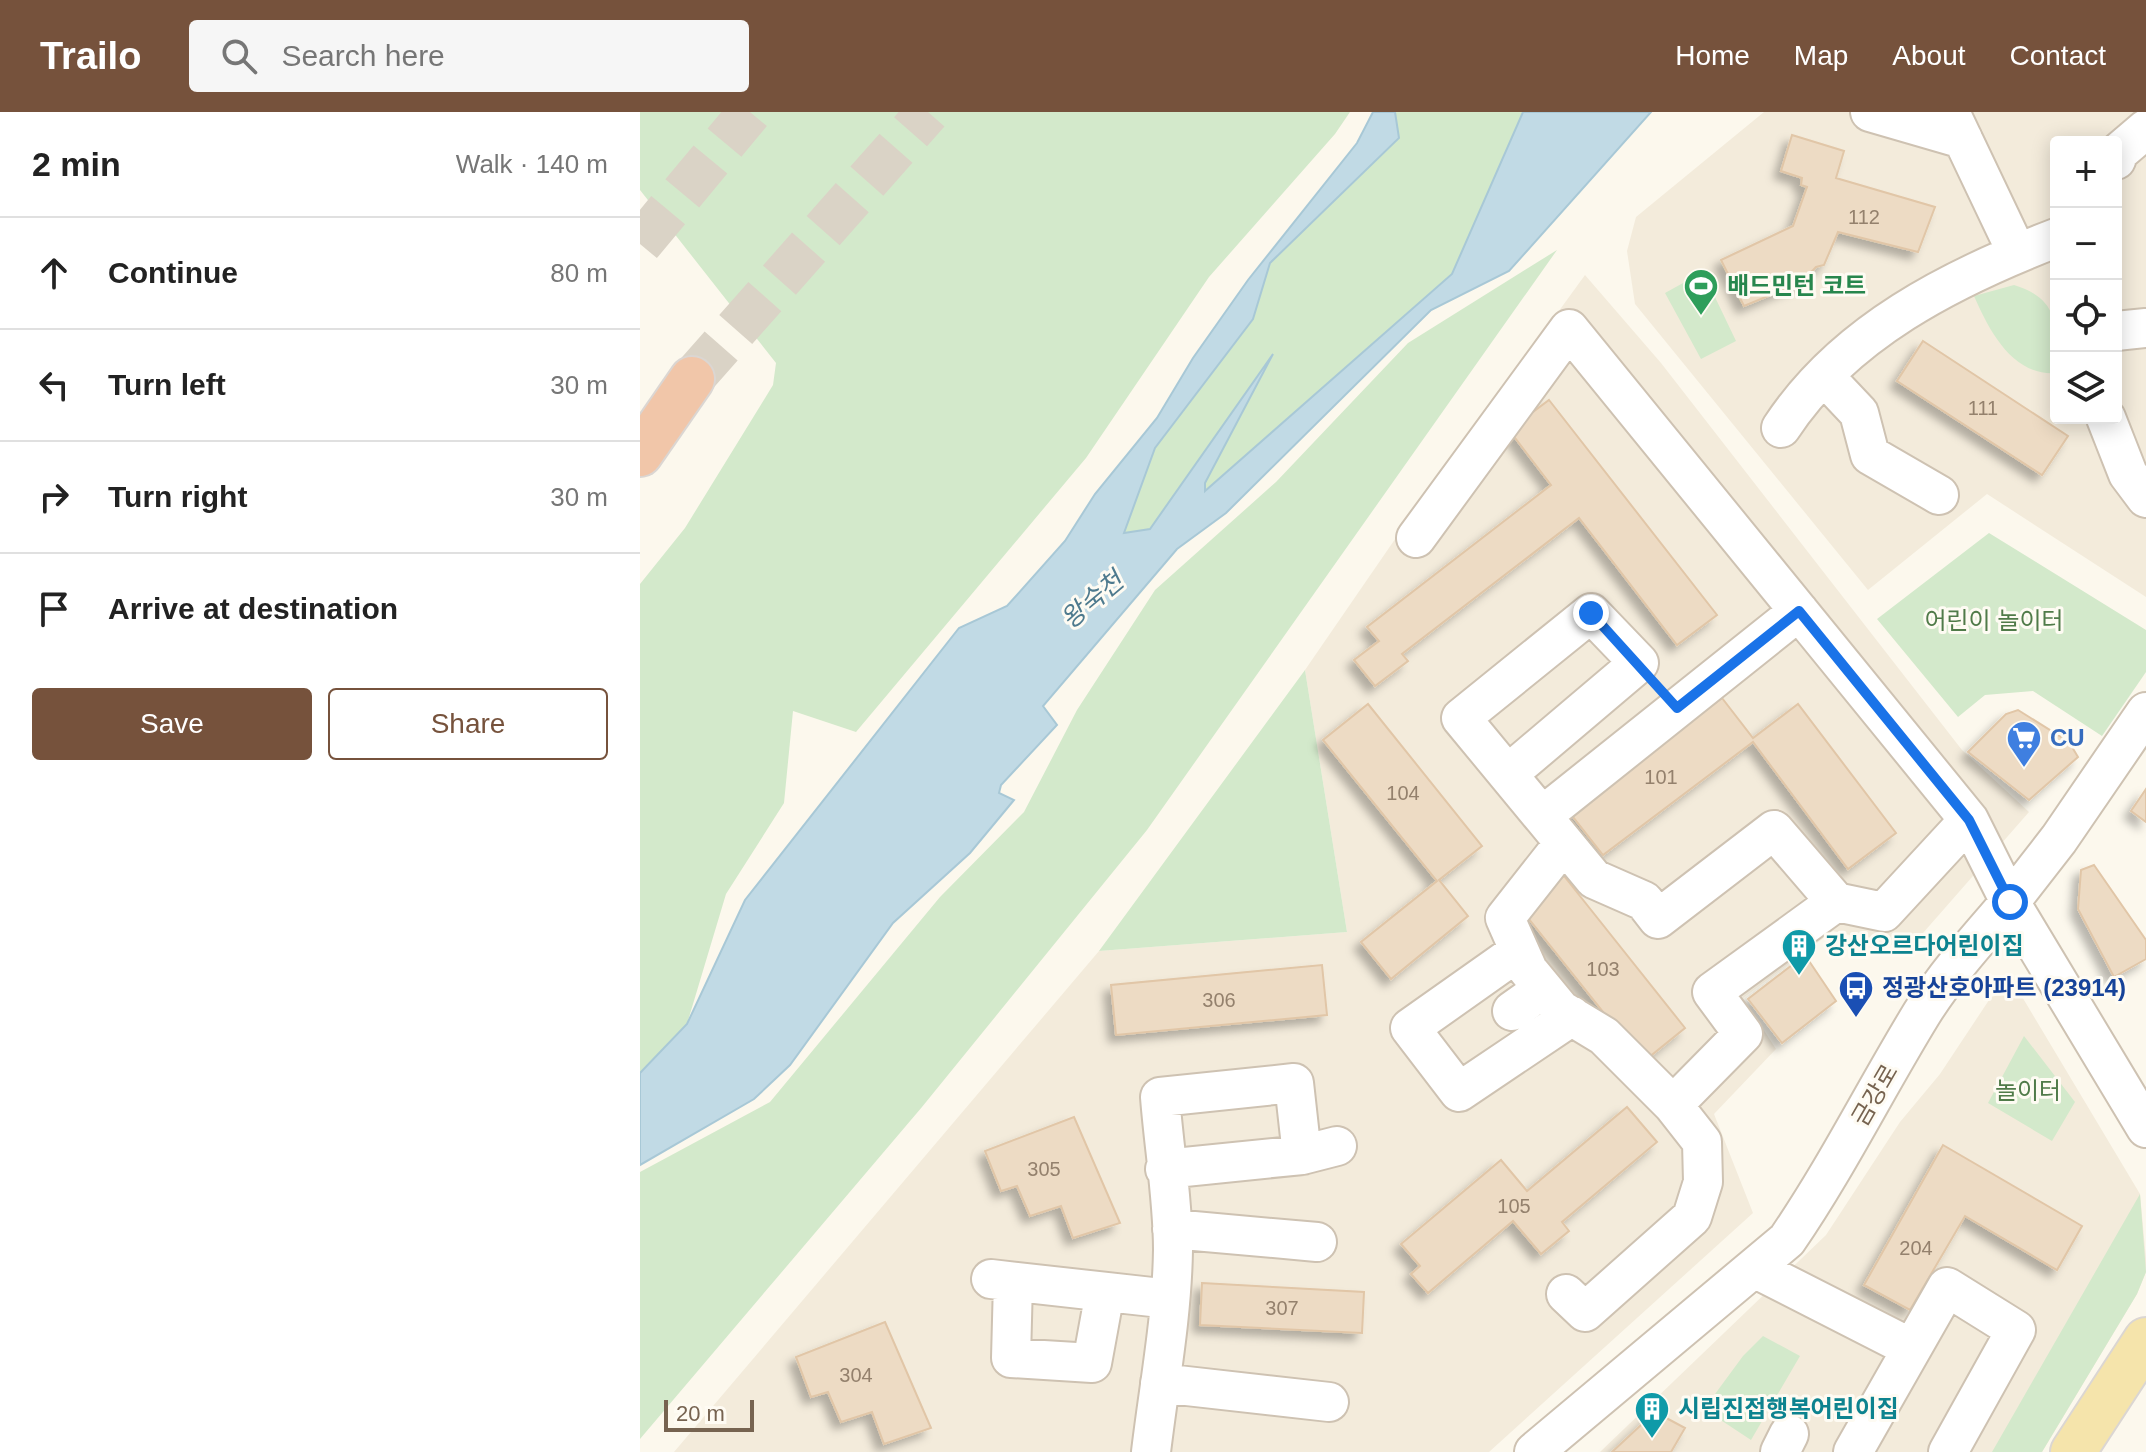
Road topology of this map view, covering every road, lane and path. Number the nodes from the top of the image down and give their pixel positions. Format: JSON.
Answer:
{"nodes":[{"id":1,"x":1870,"y":112,"type":"edge"},
{"id":2,"x":1957,"y":126,"type":"edge"},
{"id":3,"x":2146,"y":129,"type":"edge"},
{"id":4,"x":2122,"y":149,"type":"edge"},
{"id":5,"x":2050,"y":240,"type":"edge"},
{"id":6,"x":2017,"y":253,"type":"junction"},
{"id":7,"x":2146,"y":328,"type":"edge"},
{"id":8,"x":2122,"y":330,"type":"edge"},
{"id":9,"x":1825,"y":377,"type":"junction"},
{"id":10,"x":692,"y":379,"type":"tunnel mouth"},
{"id":11,"x":2108,"y":424,"type":"edge"},
{"id":12,"x":1781,"y":428,"type":"dead end"},
{"id":13,"x":640,"y":454,"type":"edge"},
{"id":14,"x":1939,"y":495,"type":"dead end"},
{"id":15,"x":2146,"y":498,"type":"edge"},
{"id":16,"x":1416,"y":538,"type":"dead end"},
{"id":17,"x":1799,"y":611,"type":"junction"},
{"id":18,"x":1639,"y":663,"type":"junction"},
{"id":19,"x":1677,"y":708,"type":"junction"},
{"id":20,"x":2146,"y":712,"type":"edge"},
{"id":21,"x":1508,"y":774,"type":"junction"},
{"id":22,"x":1969,"y":820,"type":"junction"},
{"id":23,"x":1553,"y":830,"type":"junction"},
{"id":24,"x":1836,"y":902,"type":"junction"},
{"id":25,"x":2010,"y":902,"type":"junction"},
{"id":26,"x":1519,"y":951,"type":"junction"},
{"id":27,"x":1543,"y":989,"type":"junction"},
{"id":28,"x":1512,"y":1011,"type":"dead end"},
{"id":29,"x":1572,"y":1016,"type":"junction"},
{"id":30,"x":1673,"y":1105,"type":"junction"},
{"id":31,"x":2146,"y":1128,"type":"edge"},
{"id":32,"x":1165,"y":1169,"type":"junction"},
{"id":33,"x":1172,"y":1229,"type":"junction"},
{"id":34,"x":1317,"y":1242,"type":"dead end"},
{"id":35,"x":1754,"y":1268,"type":"junction"},
{"id":36,"x":1105,"y":1292,"type":"junction"},
{"id":37,"x":1566,"y":1294,"type":"dead end"},
{"id":38,"x":1170,"y":1299,"type":"junction"},
{"id":39,"x":2146,"y":1340,"type":"edge"},
{"id":40,"x":1911,"y":1348,"type":"junction"},
{"id":41,"x":1160,"y":1383,"type":"junction"},
{"id":42,"x":1329,"y":1402,"type":"dead end"},
{"id":43,"x":1151,"y":1452,"type":"edge"},
{"id":44,"x":1534,"y":1452,"type":"edge"},
{"id":45,"x":1853,"y":1452,"type":"edge"},
{"id":46,"x":1948,"y":1452,"type":"edge"},
{"id":47,"x":2073,"y":1452,"type":"edge"}],
"edges":[{"from":1,"to":2,"type":"street"},
{"from":2,"to":6,"type":"street"},
{"from":3,"to":4,"type":"street"},
{"from":5,"to":6,"type":"street"},
{"from":6,"to":9,"type":"street"},
{"from":7,"to":8,"type":"street"},
{"from":9,"to":12,"type":"street"},
{"from":9,"to":14,"type":"street"},
{"from":10,"to":13,"type":"highway"},
{"from":11,"to":15,"type":"street"},
{"from":16,"to":17,"type":"street"},
{"from":17,"to":19,"type":"street"},
{"from":17,"to":22,"type":"street"},
{"from":18,"to":19,"type":"street"},
{"from":18,"to":21,"type":"street"},
{"from":18,"to":21,"type":"street"},
{"from":19,"to":23,"type":"street"},
{"from":20,"to":25,"type":"street","name":"금강로"},
{"from":21,"to":23,"type":"street"},
{"from":22,"to":24,"type":"street"},
{"from":22,"to":25,"type":"street"},
{"from":23,"to":24,"type":"street"},
{"from":23,"to":26,"type":"street"},
{"from":24,"to":30,"type":"street"},
{"from":25,"to":31,"type":"street"},
{"from":25,"to":35,"type":"street","name":"금강로"},
{"from":26,"to":27,"type":"street"},
{"from":26,"to":29,"type":"street"},
{"from":27,"to":28,"type":"street"},
{"from":27,"to":29,"type":"street"},
{"from":29,"to":30,"type":"street"},
{"from":30,"to":37,"type":"street"},
{"from":32,"to":32,"type":"street"},
{"from":32,"to":33,"type":"street"},
{"from":33,"to":34,"type":"street"},
{"from":33,"to":38,"type":"street"},
{"from":35,"to":40,"type":"street"},
{"from":35,"to":44,"type":"street","name":"금강로"},
{"from":36,"to":36,"type":"street"},
{"from":36,"to":38,"type":"street"},
{"from":38,"to":41,"type":"street"},
{"from":39,"to":47,"type":"main road"},
{"from":40,"to":45,"type":"street"},
{"from":40,"to":46,"type":"street"},
{"from":41,"to":42,"type":"street"},
{"from":41,"to":43,"type":"street"}]}
